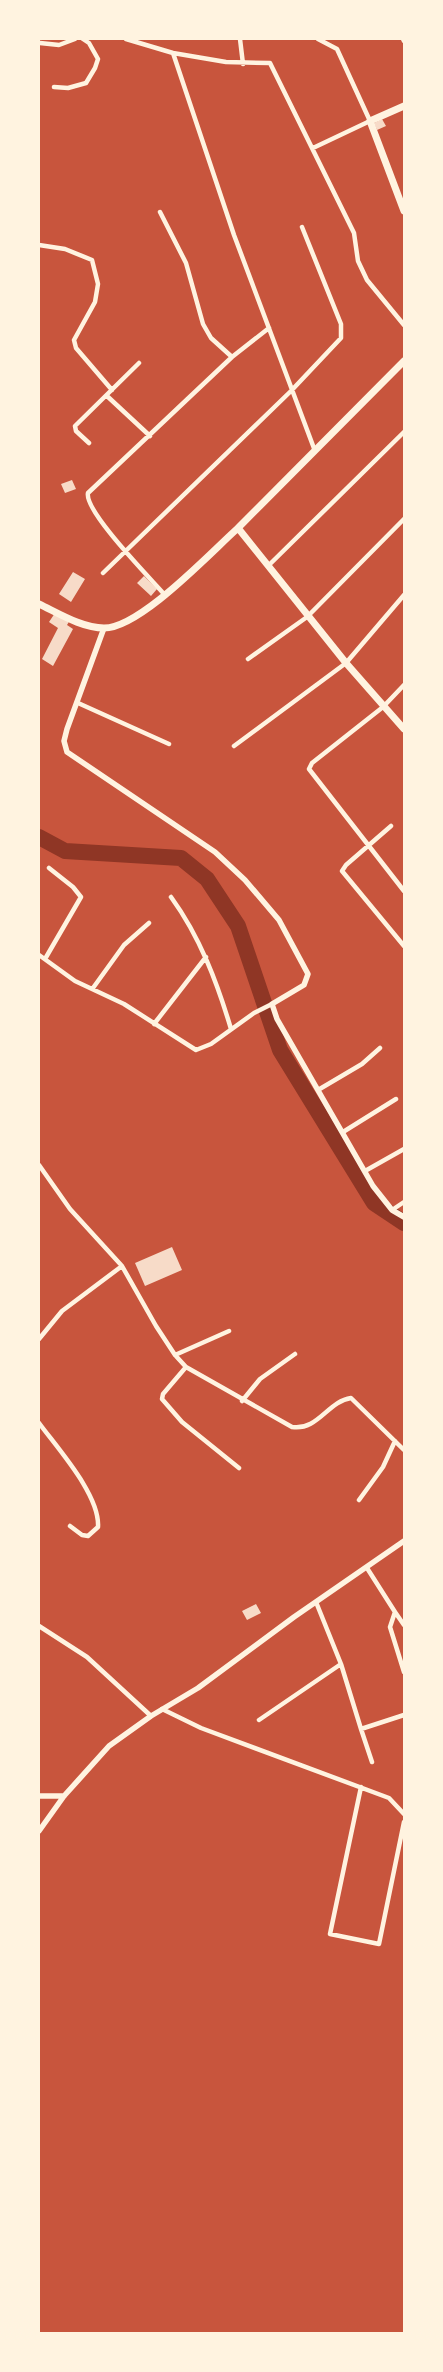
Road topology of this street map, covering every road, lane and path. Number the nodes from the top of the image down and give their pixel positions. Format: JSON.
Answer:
{"nodes":[{"id":1,"x":75,"y":39,"type":"edge"},
{"id":2,"x":84,"y":39,"type":"edge"},
{"id":3,"x":126,"y":39,"type":"edge"},
{"id":4,"x":240,"y":39,"type":"edge"},
{"id":5,"x":318,"y":39,"type":"edge"},
{"id":6,"x":40,"y":42,"type":"edge"},
{"id":7,"x":173,"y":52,"type":"junction"},
{"id":8,"x":243,"y":64,"type":"junction"},
{"id":9,"x":54,"y":87,"type":"dead end"},
{"id":10,"x":404,"y":106,"type":"edge"},
{"id":11,"x":370,"y":121,"type":"junction"},
{"id":12,"x":313,"y":148,"type":"junction"},
{"id":13,"x":404,"y":211,"type":"edge"},
{"id":14,"x":160,"y":212,"type":"dead end"},
{"id":15,"x":302,"y":227,"type":"dead end"},
{"id":16,"x":39,"y":245,"type":"edge"},
{"id":17,"x":404,"y":324,"type":"edge"},
{"id":18,"x":269,"y":328,"type":"junction"},
{"id":19,"x":232,"y":357,"type":"junction"},
{"id":20,"x":404,"y":362,"type":"edge"},
{"id":21,"x":139,"y":363,"type":"dead end"},
{"id":22,"x":112,"y":390,"type":"junction"},
{"id":23,"x":291,"y":390,"type":"junction"},
{"id":24,"x":107,"y":396,"type":"junction"},
{"id":25,"x":404,"y":432,"type":"edge"},
{"id":26,"x":150,"y":436,"type":"junction"},
{"id":27,"x":89,"y":443,"type":"dead end"},
{"id":28,"x":315,"y":452,"type":"junction"},
{"id":29,"x":404,"y":519,"type":"edge"},
{"id":30,"x":238,"y":528,"type":"junction"},
{"id":31,"x":125,"y":552,"type":"junction"},
{"id":32,"x":268,"y":566,"type":"junction"},
{"id":33,"x":103,"y":573,"type":"dead end"},
{"id":34,"x":164,"y":594,"type":"junction"},
{"id":35,"x":404,"y":595,"type":"edge"},
{"id":36,"x":39,"y":604,"type":"edge"},
{"id":37,"x":307,"y":617,"type":"junction"},
{"id":38,"x":104,"y":628,"type":"junction"},
{"id":39,"x":248,"y":659,"type":"dead end"},
{"id":40,"x":346,"y":663,"type":"junction"},
{"id":41,"x":404,"y":686,"type":"edge"},
{"id":42,"x":78,"y":703,"type":"junction"},
{"id":43,"x":383,"y":707,"type":"junction"},
{"id":44,"x":404,"y":729,"type":"edge"},
{"id":45,"x":169,"y":744,"type":"dead end"},
{"id":46,"x":234,"y":746,"type":"dead end"},
{"id":47,"x":391,"y":826,"type":"dead end"},
{"id":48,"x":368,"y":845,"type":"junction"},
{"id":49,"x":49,"y":868,"type":"dead end"},
{"id":50,"x":404,"y":891,"type":"edge"},
{"id":51,"x":171,"y":897,"type":"dead end"},
{"id":52,"x":149,"y":923,"type":"dead end"},
{"id":53,"x":404,"y":946,"type":"edge"},
{"id":54,"x":39,"y":955,"type":"edge"},
{"id":55,"x":206,"y":957,"type":"junction"},
{"id":56,"x":45,"y":959,"type":"junction"},
{"id":57,"x":93,"y":988,"type":"junction"},
{"id":58,"x":270,"y":1005,"type":"junction"},
{"id":59,"x":154,"y":1024,"type":"junction"},
{"id":60,"x":232,"y":1029,"type":"junction"},
{"id":61,"x":380,"y":1048,"type":"dead end"},
{"id":62,"x":318,"y":1090,"type":"junction"},
{"id":63,"x":396,"y":1099,"type":"dead end"},
{"id":64,"x":343,"y":1132,"type":"junction"},
{"id":65,"x":404,"y":1149,"type":"edge"},
{"id":66,"x":39,"y":1165,"type":"edge"},
{"id":67,"x":365,"y":1171,"type":"junction"},
{"id":68,"x":404,"y":1202,"type":"edge"},
{"id":69,"x":392,"y":1210,"type":"junction"},
{"id":70,"x":404,"y":1218,"type":"edge"},
{"id":71,"x":122,"y":1266,"type":"junction"},
{"id":72,"x":229,"y":1331,"type":"dead end"},
{"id":73,"x":39,"y":1339,"type":"edge"},
{"id":74,"x":295,"y":1354,"type":"dead end"},
{"id":75,"x":175,"y":1355,"type":"junction"},
{"id":76,"x":186,"y":1367,"type":"junction"},
{"id":77,"x":242,"y":1400,"type":"junction"},
{"id":78,"x":39,"y":1423,"type":"edge"},
{"id":79,"x":395,"y":1441,"type":"junction"},
{"id":80,"x":404,"y":1450,"type":"edge"},
{"id":81,"x":239,"y":1468,"type":"dead end"},
{"id":82,"x":359,"y":1500,"type":"dead end"},
{"id":83,"x":70,"y":1526,"type":"dead end"},
{"id":84,"x":403,"y":1545,"type":"edge"},
{"id":85,"x":367,"y":1568,"type":"junction"},
{"id":86,"x":316,"y":1602,"type":"junction"},
{"id":87,"x":395,"y":1612,"type":"junction"},
{"id":88,"x":404,"y":1625,"type":"edge"},
{"id":89,"x":39,"y":1626,"type":"edge"},
{"id":90,"x":341,"y":1664,"type":"junction"},
{"id":91,"x":404,"y":1672,"type":"edge"},
{"id":92,"x":162,"y":1709,"type":"junction"},
{"id":93,"x":404,"y":1715,"type":"edge"},
{"id":94,"x":151,"y":1716,"type":"junction"},
{"id":95,"x":259,"y":1720,"type":"dead end"},
{"id":96,"x":361,"y":1730,"type":"junction"},
{"id":97,"x":372,"y":1762,"type":"dead end"},
{"id":98,"x":362,"y":1787,"type":"junction"},
{"id":99,"x":39,"y":1796,"type":"edge"},
{"id":100,"x":64,"y":1796,"type":"junction"},
{"id":101,"x":404,"y":1814,"type":"edge"},
{"id":102,"x":404,"y":1822,"type":"edge"},
{"id":103,"x":39,"y":1831,"type":"edge"}],
"edges":[{"from":1,"to":6,"type":"street"},
{"from":2,"to":9,"type":"street"},
{"from":3,"to":7,"type":"street"},
{"from":4,"to":8,"type":"street"},
{"from":5,"to":11,"type":"street"},
{"from":7,"to":8,"type":"street"},
{"from":7,"to":18,"type":"street"},
{"from":8,"to":12,"type":"street"},
{"from":10,"to":11,"type":"main road"},
{"from":11,"to":12,"type":"street"},
{"from":11,"to":13,"type":"main road"},
{"from":12,"to":17,"type":"street"},
{"from":14,"to":19,"type":"street"},
{"from":15,"to":23,"type":"street"},
{"from":16,"to":22,"type":"street"},
{"from":18,"to":19,"type":"street"},
{"from":18,"to":23,"type":"street"},
{"from":19,"to":26,"type":"street"},
{"from":20,"to":28,"type":"main road"},
{"from":21,"to":22,"type":"street"},
{"from":22,"to":24,"type":"street"},
{"from":23,"to":28,"type":"street"},
{"from":23,"to":31,"type":"street"},
{"from":24,"to":26,"type":"street"},
{"from":24,"to":27,"type":"street"},
{"from":25,"to":32,"type":"street"},
{"from":26,"to":31,"type":"street"},
{"from":28,"to":30,"type":"main road"},
{"from":29,"to":37,"type":"street"},
{"from":30,"to":32,"type":"main road"},
{"from":30,"to":34,"type":"main road"},
{"from":31,"to":33,"type":"street"},
{"from":31,"to":34,"type":"street"},
{"from":32,"to":37,"type":"main road"},
{"from":34,"to":38,"type":"main road"},
{"from":35,"to":40,"type":"street"},
{"from":36,"to":38,"type":"main road"},
{"from":37,"to":39,"type":"street"},
{"from":37,"to":40,"type":"main road"},
{"from":38,"to":42,"type":"street"},
{"from":40,"to":43,"type":"main road"},
{"from":40,"to":46,"type":"street"},
{"from":41,"to":43,"type":"street"},
{"from":42,"to":45,"type":"street"},
{"from":42,"to":58,"type":"street"},
{"from":43,"to":44,"type":"main road"},
{"from":43,"to":48,"type":"street"},
{"from":47,"to":48,"type":"street"},
{"from":48,"to":50,"type":"street"},
{"from":48,"to":53,"type":"street"},
{"from":49,"to":56,"type":"street"},
{"from":51,"to":55,"type":"street"},
{"from":52,"to":57,"type":"street"},
{"from":54,"to":56,"type":"street"},
{"from":55,"to":59,"type":"street"},
{"from":55,"to":60,"type":"street"},
{"from":56,"to":57,"type":"street"},
{"from":57,"to":59,"type":"street"},
{"from":58,"to":60,"type":"street"},
{"from":58,"to":62,"type":"street"},
{"from":59,"to":60,"type":"street"},
{"from":61,"to":62,"type":"street"},
{"from":62,"to":64,"type":"street"},
{"from":63,"to":64,"type":"street"},
{"from":64,"to":67,"type":"street"},
{"from":65,"to":67,"type":"street"},
{"from":66,"to":71,"type":"street"},
{"from":67,"to":69,"type":"street"},
{"from":68,"to":69,"type":"street"},
{"from":69,"to":70,"type":"street"},
{"from":71,"to":73,"type":"street"},
{"from":71,"to":75,"type":"street"},
{"from":72,"to":75,"type":"street"},
{"from":74,"to":77,"type":"street"},
{"from":75,"to":76,"type":"street"},
{"from":76,"to":77,"type":"street"},
{"from":76,"to":81,"type":"street"},
{"from":77,"to":79,"type":"street"},
{"from":78,"to":83,"type":"street"},
{"from":79,"to":80,"type":"street"},
{"from":79,"to":82,"type":"street"},
{"from":84,"to":85,"type":"street"},
{"from":85,"to":86,"type":"street"},
{"from":85,"to":87,"type":"street"},
{"from":86,"to":90,"type":"street"},
{"from":86,"to":92,"type":"street"},
{"from":87,"to":88,"type":"street"},
{"from":87,"to":91,"type":"street"},
{"from":89,"to":94,"type":"street"},
{"from":90,"to":95,"type":"street"},
{"from":90,"to":96,"type":"street"},
{"from":92,"to":94,"type":"street"},
{"from":92,"to":98,"type":"street"},
{"from":93,"to":96,"type":"street"},
{"from":94,"to":100,"type":"street"},
{"from":96,"to":97,"type":"street"},
{"from":98,"to":101,"type":"street"},
{"from":98,"to":102,"type":"street"},
{"from":99,"to":100,"type":"street"},
{"from":100,"to":103,"type":"street"}]}
